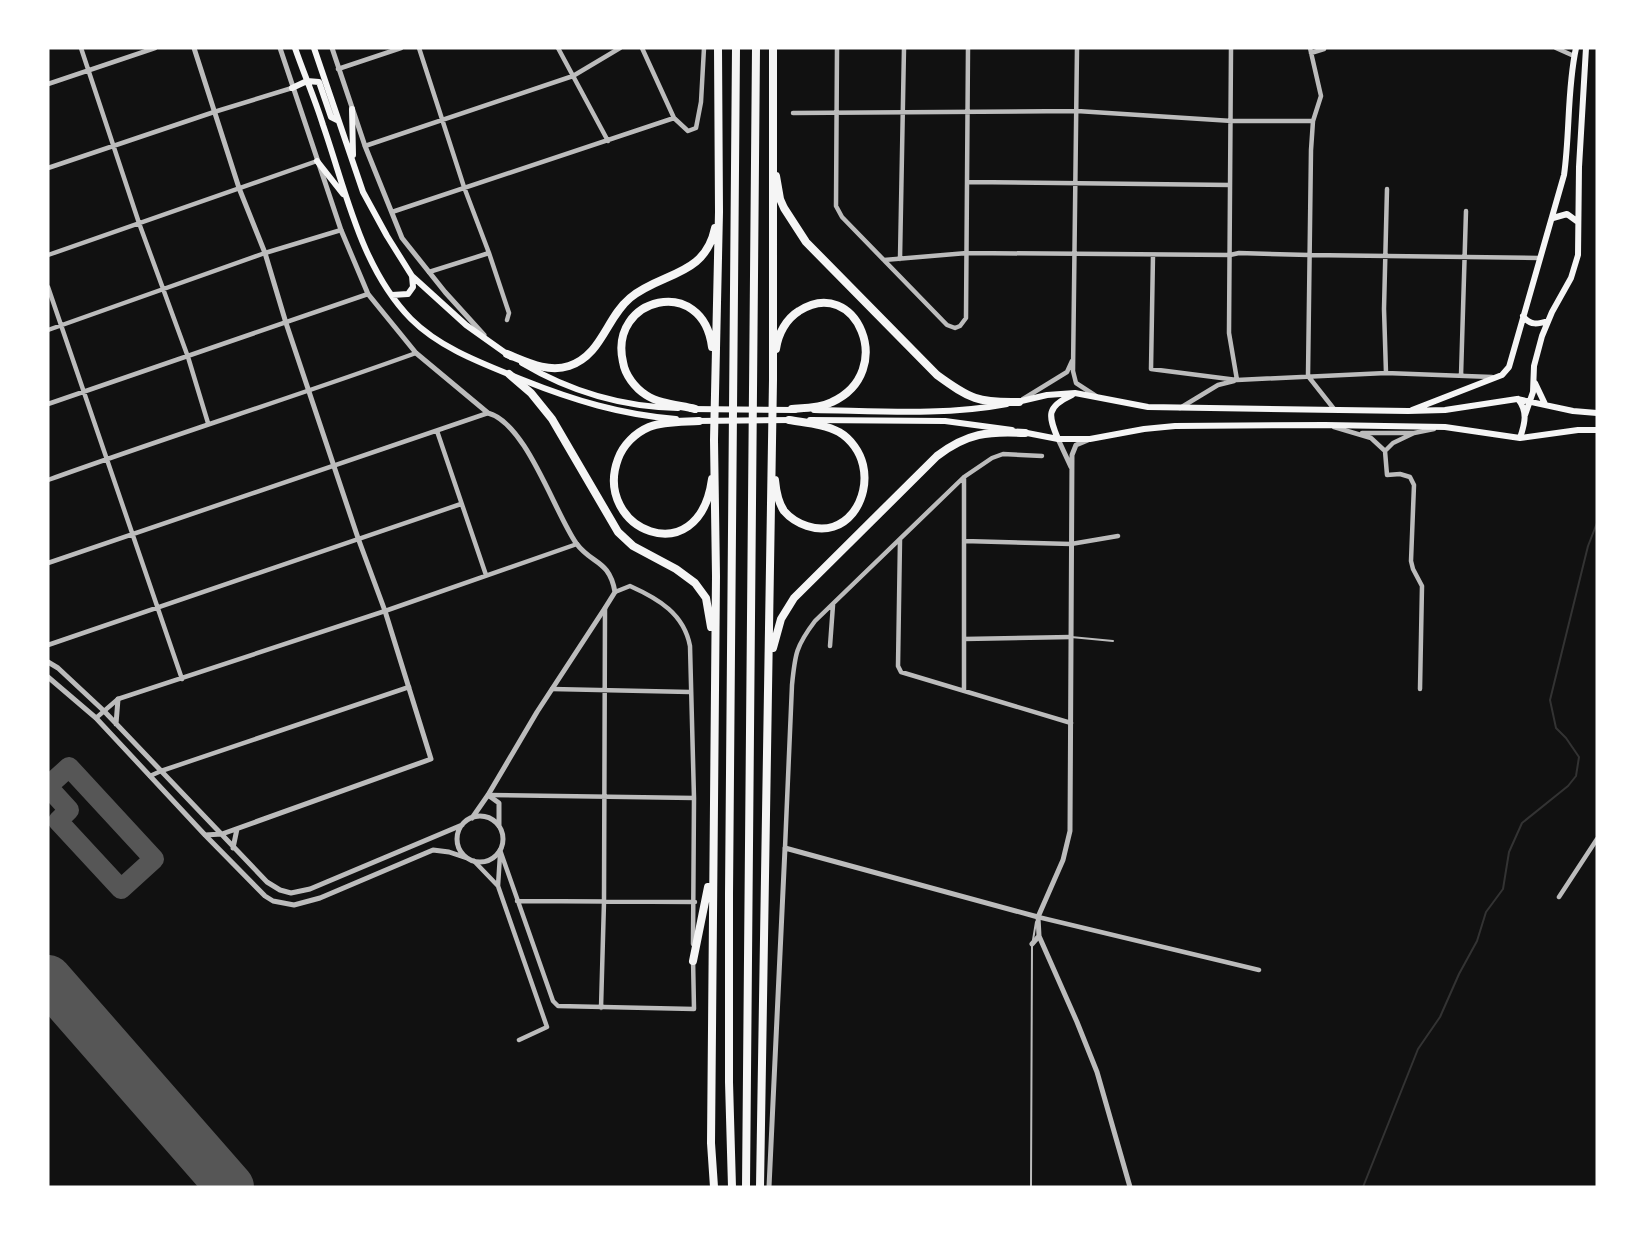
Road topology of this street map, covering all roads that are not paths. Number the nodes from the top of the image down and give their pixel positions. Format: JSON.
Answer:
{"nodes":[{"id":1,"x":81,"y":48,"type":"edge"},
{"id":2,"x":155,"y":48,"type":"edge"},
{"id":3,"x":194,"y":48,"type":"edge"},
{"id":4,"x":280,"y":48,"type":"edge"},
{"id":5,"x":296,"y":48,"type":"edge"},
{"id":6,"x":314,"y":48,"type":"edge"},
{"id":7,"x":332,"y":48,"type":"edge"},
{"id":8,"x":401,"y":48,"type":"edge"},
{"id":9,"x":419,"y":48,"type":"edge"},
{"id":10,"x":558,"y":48,"type":"edge"},
{"id":11,"x":620,"y":48,"type":"edge"},
{"id":12,"x":642,"y":48,"type":"edge"},
{"id":13,"x":704,"y":48,"type":"edge"},
{"id":14,"x":718,"y":48,"type":"edge"},
{"id":15,"x":736,"y":48,"type":"edge"},
{"id":16,"x":756,"y":48,"type":"edge"},
{"id":17,"x":773,"y":48,"type":"edge"},
{"id":18,"x":837,"y":48,"type":"edge"},
{"id":19,"x":904,"y":48,"type":"edge"},
{"id":20,"x":968,"y":48,"type":"edge"},
{"id":21,"x":1077,"y":48,"type":"edge"},
{"id":22,"x":1231,"y":48,"type":"edge"},
{"id":23,"x":1556,"y":48,"type":"edge"},
{"id":24,"x":1576,"y":48,"type":"edge"},
{"id":25,"x":1586,"y":48,"type":"edge"},
{"id":26,"x":1324,"y":49,"type":"edge"},
{"id":27,"x":1310,"y":51,"type":"edge"},
{"id":28,"x":1574,"y":56,"type":"junction"},
{"id":29,"x":338,"y":69,"type":"junction"},
{"id":30,"x":88,"y":70,"type":"junction"},
{"id":31,"x":573,"y":76,"type":"junction"},
{"id":32,"x":307,"y":81,"type":"junction"},
{"id":33,"x":48,"y":84,"type":"edge"},
{"id":34,"x":292,"y":87,"type":"junction"},
{"id":35,"x":352,"y":109,"type":"junction"},
{"id":36,"x":968,"y":111,"type":"junction"},
{"id":37,"x":1077,"y":111,"type":"junction"},
{"id":38,"x":214,"y":112,"type":"junction"},
{"id":39,"x":836,"y":112,"type":"junction"},
{"id":40,"x":903,"y":112,"type":"junction"},
{"id":41,"x":793,"y":113,"type":"dead end"},
{"id":42,"x":674,"y":118,"type":"junction"},
{"id":43,"x":338,"y":120,"type":"junction"},
{"id":44,"x":443,"y":120,"type":"junction"},
{"id":45,"x":1232,"y":121,"type":"junction"},
{"id":46,"x":1313,"y":121,"type":"junction"},
{"id":47,"x":608,"y":141,"type":"junction"},
{"id":48,"x":113,"y":146,"type":"junction"},
{"id":49,"x":365,"y":146,"type":"junction"},
{"id":50,"x":772,"y":153,"type":"junction"},
{"id":51,"x":317,"y":161,"type":"junction"},
{"id":52,"x":353,"y":161,"type":"junction"},
{"id":53,"x":48,"y":168,"type":"edge"},
{"id":54,"x":967,"y":182,"type":"junction"},
{"id":55,"x":1076,"y":183,"type":"junction"},
{"id":56,"x":1230,"y":185,"type":"junction"},
{"id":57,"x":464,"y":187,"type":"junction"},
{"id":58,"x":240,"y":188,"type":"junction"},
{"id":59,"x":1387,"y":189,"type":"dead end"},
{"id":60,"x":347,"y":199,"type":"junction"},
{"id":61,"x":1466,"y":211,"type":"dead end"},
{"id":62,"x":392,"y":212,"type":"junction"},
{"id":63,"x":719,"y":212,"type":"junction"},
{"id":64,"x":1552,"y":218,"type":"junction"},
{"id":65,"x":1578,"y":222,"type":"junction"},
{"id":66,"x":139,"y":223,"type":"junction"},
{"id":67,"x":340,"y":230,"type":"junction"},
{"id":68,"x":265,"y":253,"type":"junction"},
{"id":69,"x":489,"y":253,"type":"junction"},
{"id":70,"x":967,"y":253,"type":"junction"},
{"id":71,"x":48,"y":255,"type":"edge"},
{"id":72,"x":1076,"y":255,"type":"junction"},
{"id":73,"x":1153,"y":255,"type":"junction"},
{"id":74,"x":1230,"y":255,"type":"junction"},
{"id":75,"x":1309,"y":255,"type":"junction"},
{"id":76,"x":1386,"y":256,"type":"junction"},
{"id":77,"x":1464,"y":256,"type":"junction"},
{"id":78,"x":1539,"y":258,"type":"junction"},
{"id":79,"x":900,"y":259,"type":"junction"},
{"id":80,"x":884,"y":260,"type":"junction"},
{"id":81,"x":429,"y":272,"type":"junction"},
{"id":82,"x":412,"y":276,"type":"junction"},
{"id":83,"x":48,"y":287,"type":"edge"},
{"id":84,"x":165,"y":288,"type":"junction"},
{"id":85,"x":368,"y":294,"type":"junction"},
{"id":86,"x":393,"y":295,"type":"junction"},
{"id":87,"x":1523,"y":316,"type":"junction"},
{"id":88,"x":507,"y":320,"type":"dead end"},
{"id":89,"x":1548,"y":321,"type":"junction"},
{"id":90,"x":286,"y":323,"type":"junction"},
{"id":91,"x":61,"y":326,"type":"junction"},
{"id":92,"x":48,"y":330,"type":"edge"},
{"id":93,"x":493,"y":345,"type":"junction"},
{"id":94,"x":416,"y":353,"type":"junction"},
{"id":95,"x":507,"y":354,"type":"junction"},
{"id":96,"x":1074,"y":356,"type":"junction"},
{"id":97,"x":188,"y":357,"type":"junction"},
{"id":98,"x":1534,"y":366,"type":"junction"},
{"id":99,"x":773,"y":371,"type":"junction"},
{"id":100,"x":1386,"y":373,"type":"junction"},
{"id":101,"x":509,"y":374,"type":"junction"},
{"id":102,"x":1308,"y":376,"type":"junction"},
{"id":103,"x":1461,"y":376,"type":"junction"},
{"id":104,"x":1495,"y":377,"type":"junction"},
{"id":105,"x":716,"y":378,"type":"junction"},
{"id":106,"x":1237,"y":380,"type":"junction"},
{"id":107,"x":85,"y":391,"type":"junction"},
{"id":108,"x":309,"y":391,"type":"junction"},
{"id":109,"x":1075,"y":393,"type":"junction"},
{"id":110,"x":1101,"y":398,"type":"junction"},
{"id":111,"x":1517,"y":399,"type":"junction"},
{"id":112,"x":1019,"y":402,"type":"junction"},
{"id":113,"x":1531,"y":402,"type":"junction"},
{"id":114,"x":48,"y":404,"type":"edge"},
{"id":115,"x":1545,"y":404,"type":"junction"},
{"id":116,"x":695,"y":409,"type":"junction"},
{"id":117,"x":1178,"y":409,"type":"junction"},
{"id":118,"x":792,"y":410,"type":"junction"},
{"id":119,"x":1408,"y":411,"type":"junction"},
{"id":120,"x":1336,"y":412,"type":"junction"},
{"id":121,"x":488,"y":413,"type":"junction"},
{"id":122,"x":1597,"y":413,"type":"edge"},
{"id":123,"x":1525,"y":415,"type":"junction"},
{"id":124,"x":789,"y":420,"type":"junction"},
{"id":125,"x":699,"y":421,"type":"junction"},
{"id":126,"x":208,"y":423,"type":"junction"},
{"id":127,"x":1325,"y":425,"type":"junction"},
{"id":128,"x":1445,"y":427,"type":"junction"},
{"id":129,"x":1597,"y":430,"type":"edge"},
{"id":130,"x":437,"y":431,"type":"junction"},
{"id":131,"x":1414,"y":432,"type":"junction"},
{"id":132,"x":1025,"y":433,"type":"junction"},
{"id":133,"x":1359,"y":433,"type":"junction"},
{"id":134,"x":1520,"y":438,"type":"junction"},
{"id":135,"x":1058,"y":439,"type":"junction"},
{"id":136,"x":1090,"y":439,"type":"junction"},
{"id":137,"x":1385,"y":451,"type":"junction"},
{"id":138,"x":772,"y":455,"type":"junction"},
{"id":139,"x":1042,"y":456,"type":"dead end"},
{"id":140,"x":714,"y":457,"type":"junction"},
{"id":141,"x":106,"y":459,"type":"junction"},
{"id":142,"x":335,"y":465,"type":"junction"},
{"id":143,"x":1072,"y":468,"type":"junction"},
{"id":144,"x":964,"y":477,"type":"junction"},
{"id":145,"x":48,"y":480,"type":"edge"},
{"id":146,"x":461,"y":504,"type":"junction"},
{"id":147,"x":133,"y":533,"type":"junction"},
{"id":148,"x":1118,"y":536,"type":"dead end"},
{"id":149,"x":358,"y":538,"type":"junction"},
{"id":150,"x":900,"y":540,"type":"junction"},
{"id":151,"x":964,"y":541,"type":"junction"},
{"id":152,"x":577,"y":544,"type":"junction"},
{"id":153,"x":1071,"y":544,"type":"junction"},
{"id":154,"x":48,"y":563,"type":"edge"},
{"id":155,"x":486,"y":575,"type":"junction"},
{"id":156,"x":615,"y":592,"type":"junction"},
{"id":157,"x":832,"y":605,"type":"junction"},
{"id":158,"x":157,"y":608,"type":"junction"},
{"id":159,"x":605,"y":608,"type":"junction"},
{"id":160,"x":385,"y":611,"type":"junction"},
{"id":161,"x":1071,"y":637,"type":"junction"},
{"id":162,"x":964,"y":639,"type":"junction"},
{"id":163,"x":1113,"y":641,"type":"dead end"},
{"id":164,"x":48,"y":645,"type":"edge"},
{"id":165,"x":830,"y":646,"type":"dead end"},
{"id":166,"x":714,"y":657,"type":"junction"},
{"id":167,"x":48,"y":662,"type":"edge"},
{"id":168,"x":58,"y":668,"type":"junction"},
{"id":169,"x":768,"y":673,"type":"junction"},
{"id":170,"x":49,"y":677,"type":"edge"},
{"id":171,"x":182,"y":679,"type":"junction"},
{"id":172,"x":410,"y":687,"type":"junction"},
{"id":173,"x":1420,"y":688,"type":"dead end"},
{"id":174,"x":552,"y":689,"type":"junction"},
{"id":175,"x":964,"y":690,"type":"junction"},
{"id":176,"x":606,"y":691,"type":"junction"},
{"id":177,"x":690,"y":692,"type":"junction"},
{"id":178,"x":118,"y":699,"type":"junction"},
{"id":179,"x":104,"y":711,"type":"junction"},
{"id":180,"x":96,"y":718,"type":"junction"},
{"id":181,"x":1071,"y":723,"type":"junction"},
{"id":182,"x":116,"y":724,"type":"junction"},
{"id":183,"x":161,"y":771,"type":"junction"},
{"id":184,"x":150,"y":776,"type":"junction"},
{"id":185,"x":488,"y":795,"type":"junction"},
{"id":186,"x":605,"y":797,"type":"junction"},
{"id":187,"x":694,"y":798,"type":"junction"},
{"id":188,"x":472,"y":818,"type":"junction"},
{"id":189,"x":462,"y":825,"type":"junction"},
{"id":190,"x":499,"y":826,"type":"junction"},
{"id":191,"x":237,"y":829,"type":"junction"},
{"id":192,"x":222,"y":834,"type":"junction"},
{"id":193,"x":205,"y":835,"type":"junction"},
{"id":194,"x":1597,"y":839,"type":"edge"},
{"id":195,"x":233,"y":848,"type":"junction"},
{"id":196,"x":785,"y":848,"type":"junction"},
{"id":197,"x":500,"y":850,"type":"junction"},
{"id":198,"x":467,"y":858,"type":"junction"},
{"id":199,"x":474,"y":861,"type":"junction"},
{"id":200,"x":712,"y":868,"type":"junction"},
{"id":201,"x":498,"y":886,"type":"junction"},
{"id":202,"x":1559,"y":897,"type":"dead end"},
{"id":203,"x":517,"y":901,"type":"junction"},
{"id":204,"x":604,"y":902,"type":"junction"},
{"id":205,"x":695,"y":902,"type":"junction"},
{"id":206,"x":1038,"y":917,"type":"junction"},
{"id":207,"x":1039,"y":936,"type":"junction"},
{"id":208,"x":1032,"y":944,"type":"junction"},
{"id":209,"x":693,"y":961,"type":"junction"},
{"id":210,"x":1259,"y":970,"type":"dead end"},
{"id":211,"x":601,"y":1008,"type":"junction"},
{"id":212,"x":519,"y":1040,"type":"dead end"},
{"id":213,"x":714,"y":1187,"type":"edge"},
{"id":214,"x":732,"y":1187,"type":"edge"},
{"id":215,"x":746,"y":1187,"type":"edge"},
{"id":216,"x":760,"y":1187,"type":"edge"},
{"id":217,"x":769,"y":1187,"type":"edge"},
{"id":218,"x":1031,"y":1187,"type":"edge"},
{"id":219,"x":1130,"y":1187,"type":"edge"}],
"edges":[{"from":1,"to":30,"type":"street"},
{"from":2,"to":30,"type":"street"},
{"from":3,"to":38,"type":"street"},
{"from":4,"to":34,"type":"street"},
{"from":5,"to":32,"type":"main road"},
{"from":6,"to":43,"type":"main road"},
{"from":7,"to":29,"type":"street"},
{"from":8,"to":29,"type":"street"},
{"from":9,"to":44,"type":"street"},
{"from":10,"to":31,"type":"street"},
{"from":11,"to":31,"type":"street"},
{"from":12,"to":42,"type":"street"},
{"from":13,"to":42,"type":"street"},
{"from":14,"to":63,"type":"highway"},
{"from":15,"to":214,"type":"highway"},
{"from":16,"to":215,"type":"highway"},
{"from":17,"to":50,"type":"highway"},
{"from":18,"to":39,"type":"street"},
{"from":19,"to":40,"type":"street"},
{"from":20,"to":36,"type":"street"},
{"from":21,"to":37,"type":"street"},
{"from":22,"to":45,"type":"street"},
{"from":23,"to":28,"type":"street"},
{"from":24,"to":28,"type":"main road"},
{"from":25,"to":65,"type":"main road"},
{"from":26,"to":27,"type":"street"},
{"from":27,"to":46,"type":"street"},
{"from":28,"to":64,"type":"main road"},
{"from":29,"to":35,"type":"street"},
{"from":30,"to":33,"type":"street"},
{"from":30,"to":48,"type":"street"},
{"from":31,"to":44,"type":"street"},
{"from":31,"to":47,"type":"street"},
{"from":32,"to":34,"type":"main road"},
{"from":32,"to":43,"type":"main road"},
{"from":32,"to":60,"type":"main road"},
{"from":34,"to":38,"type":"street"},
{"from":34,"to":51,"type":"street"},
{"from":35,"to":49,"type":"street"},
{"from":35,"to":52,"type":"main road"},
{"from":36,"to":37,"type":"street"},
{"from":36,"to":40,"type":"street"},
{"from":36,"to":54,"type":"street"},
{"from":37,"to":45,"type":"street"},
{"from":37,"to":55,"type":"street"},
{"from":38,"to":48,"type":"street"},
{"from":38,"to":58,"type":"street"},
{"from":39,"to":40,"type":"street"},
{"from":39,"to":41,"type":"street"},
{"from":39,"to":80,"type":"street"},
{"from":40,"to":79,"type":"street"},
{"from":42,"to":47,"type":"street"},
{"from":43,"to":52,"type":"main road"},
{"from":44,"to":49,"type":"street"},
{"from":44,"to":57,"type":"street"},
{"from":45,"to":46,"type":"street"},
{"from":45,"to":56,"type":"street"},
{"from":46,"to":75,"type":"street"},
{"from":47,"to":57,"type":"street"},
{"from":48,"to":53,"type":"street"},
{"from":48,"to":66,"type":"street"},
{"from":49,"to":62,"type":"street"},
{"from":50,"to":99,"type":"highway"},
{"from":50,"to":112,"type":"highway"},
{"from":51,"to":58,"type":"street"},
{"from":51,"to":60,"type":"main road"},
{"from":51,"to":67,"type":"street"},
{"from":52,"to":82,"type":"main road"},
{"from":54,"to":55,"type":"street"},
{"from":54,"to":70,"type":"street"},
{"from":55,"to":56,"type":"street"},
{"from":55,"to":72,"type":"street"},
{"from":56,"to":74,"type":"street"},
{"from":57,"to":62,"type":"street"},
{"from":57,"to":69,"type":"street"},
{"from":58,"to":66,"type":"street"},
{"from":58,"to":68,"type":"street"},
{"from":59,"to":76,"type":"street"},
{"from":60,"to":86,"type":"main road"},
{"from":61,"to":77,"type":"street"},
{"from":62,"to":81,"type":"street"},
{"from":63,"to":95,"type":"highway"},
{"from":63,"to":105,"type":"highway"},
{"from":64,"to":65,"type":"main road"},
{"from":64,"to":78,"type":"main road"},
{"from":65,"to":89,"type":"main road"},
{"from":66,"to":71,"type":"street"},
{"from":66,"to":84,"type":"street"},
{"from":67,"to":68,"type":"street"},
{"from":67,"to":85,"type":"street"},
{"from":68,"to":84,"type":"street"},
{"from":68,"to":90,"type":"street"},
{"from":69,"to":81,"type":"street"},
{"from":69,"to":88,"type":"street"},
{"from":70,"to":72,"type":"street"},
{"from":70,"to":79,"type":"street"},
{"from":70,"to":80,"type":"street"},
{"from":72,"to":73,"type":"street"},
{"from":72,"to":96,"type":"street"},
{"from":73,"to":74,"type":"street"},
{"from":73,"to":106,"type":"street"},
{"from":74,"to":75,"type":"street"},
{"from":74,"to":106,"type":"street"},
{"from":75,"to":76,"type":"street"},
{"from":75,"to":102,"type":"street"},
{"from":76,"to":77,"type":"street"},
{"from":76,"to":100,"type":"street"},
{"from":77,"to":78,"type":"street"},
{"from":77,"to":103,"type":"street"},
{"from":78,"to":87,"type":"main road"},
{"from":79,"to":80,"type":"street"},
{"from":81,"to":93,"type":"street"},
{"from":82,"to":86,"type":"main road"},
{"from":82,"to":93,"type":"main road"},
{"from":83,"to":91,"type":"street"},
{"from":84,"to":91,"type":"street"},
{"from":84,"to":97,"type":"street"},
{"from":85,"to":90,"type":"street"},
{"from":85,"to":94,"type":"street"},
{"from":86,"to":101,"type":"main road"},
{"from":87,"to":89,"type":"main road"},
{"from":87,"to":104,"type":"main road"},
{"from":89,"to":98,"type":"main road"},
{"from":90,"to":97,"type":"street"},
{"from":90,"to":108,"type":"street"},
{"from":91,"to":92,"type":"street"},
{"from":91,"to":107,"type":"street"},
{"from":93,"to":95,"type":"main road"},
{"from":94,"to":108,"type":"street"},
{"from":94,"to":121,"type":"street"},
{"from":95,"to":116,"type":"main road"},
{"from":96,"to":110,"type":"street"},
{"from":96,"to":112,"type":"street"},
{"from":97,"to":107,"type":"street"},
{"from":97,"to":126,"type":"street"},
{"from":98,"to":113,"type":"main road"},
{"from":98,"to":115,"type":"main road"},
{"from":99,"to":118,"type":"highway"},
{"from":99,"to":138,"type":"highway"},
{"from":100,"to":102,"type":"street"},
{"from":100,"to":103,"type":"street"},
{"from":101,"to":125,"type":"main road"},
{"from":101,"to":166,"type":"highway"},
{"from":102,"to":106,"type":"street"},
{"from":102,"to":120,"type":"street"},
{"from":103,"to":104,"type":"street"},
{"from":104,"to":119,"type":"main road"},
{"from":105,"to":116,"type":"highway"},
{"from":105,"to":140,"type":"highway"},
{"from":106,"to":117,"type":"street"},
{"from":107,"to":114,"type":"street"},
{"from":107,"to":141,"type":"street"},
{"from":108,"to":126,"type":"street"},
{"from":108,"to":142,"type":"street"},
{"from":109,"to":110,"type":"main road"},
{"from":109,"to":112,"type":"main road"},
{"from":109,"to":135,"type":"main road"},
{"from":110,"to":117,"type":"main road"},
{"from":111,"to":113,"type":"main road"},
{"from":111,"to":119,"type":"main road"},
{"from":111,"to":123,"type":"main road"},
{"from":112,"to":118,"type":"main road"},
{"from":113,"to":115,"type":"main road"},
{"from":113,"to":123,"type":"main road"},
{"from":115,"to":122,"type":"main road"},
{"from":116,"to":118,"type":"main road"},
{"from":117,"to":120,"type":"main road"},
{"from":119,"to":120,"type":"main road"},
{"from":121,"to":130,"type":"street"},
{"from":121,"to":152,"type":"street"},
{"from":123,"to":134,"type":"main road"},
{"from":124,"to":125,"type":"main road"},
{"from":124,"to":132,"type":"main road"},
{"from":124,"to":138,"type":"highway"},
{"from":125,"to":140,"type":"highway"},
{"from":126,"to":141,"type":"street"},
{"from":127,"to":128,"type":"main road"},
{"from":127,"to":133,"type":"street"},
{"from":127,"to":136,"type":"main road"},
{"from":128,"to":131,"type":"street"},
{"from":128,"to":134,"type":"main road"},
{"from":129,"to":134,"type":"main road"},
{"from":130,"to":142,"type":"street"},
{"from":130,"to":146,"type":"street"},
{"from":131,"to":133,"type":"street"},
{"from":131,"to":137,"type":"street"},
{"from":132,"to":135,"type":"main road"},
{"from":132,"to":169,"type":"highway"},
{"from":133,"to":137,"type":"street"},
{"from":135,"to":136,"type":"main road"},
{"from":135,"to":143,"type":"street"},
{"from":136,"to":143,"type":"street"},
{"from":137,"to":173,"type":"street"},
{"from":138,"to":169,"type":"highway"},
{"from":139,"to":144,"type":"street"},
{"from":140,"to":166,"type":"highway"},
{"from":141,"to":145,"type":"street"},
{"from":141,"to":147,"type":"street"},
{"from":142,"to":147,"type":"street"},
{"from":142,"to":149,"type":"street"},
{"from":143,"to":153,"type":"street"},
{"from":144,"to":150,"type":"street"},
{"from":144,"to":151,"type":"street"},
{"from":146,"to":149,"type":"street"},
{"from":146,"to":155,"type":"street"},
{"from":147,"to":154,"type":"street"},
{"from":147,"to":158,"type":"street"},
{"from":148,"to":153,"type":"street"},
{"from":149,"to":158,"type":"street"},
{"from":149,"to":160,"type":"street"},
{"from":150,"to":157,"type":"street"},
{"from":150,"to":175,"type":"street"},
{"from":151,"to":153,"type":"street"},
{"from":151,"to":162,"type":"street"},
{"from":152,"to":155,"type":"street"},
{"from":152,"to":156,"type":"street"},
{"from":153,"to":161,"type":"street"},
{"from":155,"to":160,"type":"street"},
{"from":156,"to":159,"type":"street"},
{"from":156,"to":177,"type":"street"},
{"from":157,"to":165,"type":"street"},
{"from":157,"to":196,"type":"street"},
{"from":158,"to":164,"type":"street"},
{"from":158,"to":171,"type":"street"},
{"from":159,"to":174,"type":"street"},
{"from":159,"to":176,"type":"street"},
{"from":160,"to":171,"type":"street"},
{"from":160,"to":172,"type":"street"},
{"from":161,"to":162,"type":"street"},
{"from":161,"to":163,"type":"lane"},
{"from":161,"to":181,"type":"street"},
{"from":162,"to":175,"type":"street"},
{"from":166,"to":200,"type":"highway"},
{"from":167,"to":168,"type":"street"},
{"from":168,"to":170,"type":"street"},
{"from":168,"to":179,"type":"street"},
{"from":169,"to":216,"type":"highway"},
{"from":170,"to":180,"type":"street"},
{"from":171,"to":178,"type":"street"},
{"from":172,"to":183,"type":"street"},
{"from":172,"to":191,"type":"street"},
{"from":174,"to":176,"type":"street"},
{"from":174,"to":185,"type":"street"},
{"from":175,"to":181,"type":"street"},
{"from":176,"to":177,"type":"street"},
{"from":176,"to":186,"type":"street"},
{"from":177,"to":187,"type":"street"},
{"from":178,"to":179,"type":"street"},
{"from":178,"to":182,"type":"street"},
{"from":179,"to":180,"type":"street"},
{"from":179,"to":182,"type":"street"},
{"from":180,"to":184,"type":"street"},
{"from":181,"to":206,"type":"street"},
{"from":182,"to":183,"type":"street"},
{"from":183,"to":184,"type":"street"},
{"from":183,"to":192,"type":"street"},
{"from":184,"to":193,"type":"street"},
{"from":185,"to":186,"type":"street"},
{"from":185,"to":188,"type":"street"},
{"from":185,"to":190,"type":"street"},
{"from":186,"to":187,"type":"street"},
{"from":186,"to":204,"type":"street"},
{"from":187,"to":205,"type":"street"},
{"from":188,"to":189,"type":"street"},
{"from":188,"to":190,"type":"street"},
{"from":189,"to":195,"type":"street"},
{"from":189,"to":198,"type":"street"},
{"from":190,"to":197,"type":"street"},
{"from":191,"to":192,"type":"street"},
{"from":191,"to":195,"type":"street"},
{"from":192,"to":193,"type":"street"},
{"from":192,"to":195,"type":"street"},
{"from":193,"to":198,"type":"street"},
{"from":194,"to":202,"type":"street"},
{"from":196,"to":206,"type":"street"},
{"from":196,"to":217,"type":"street"},
{"from":197,"to":199,"type":"street"},
{"from":197,"to":201,"type":"street"},
{"from":197,"to":203,"type":"street"},
{"from":198,"to":199,"type":"street"},
{"from":199,"to":201,"type":"street"},
{"from":200,"to":209,"type":"highway"},
{"from":200,"to":213,"type":"highway"},
{"from":201,"to":212,"type":"street"},
{"from":203,"to":204,"type":"street"},
{"from":203,"to":211,"type":"street"},
{"from":204,"to":205,"type":"street"},
{"from":204,"to":211,"type":"street"},
{"from":205,"to":209,"type":"street"},
{"from":206,"to":207,"type":"street"},
{"from":206,"to":208,"type":"lane"},
{"from":206,"to":210,"type":"street"},
{"from":207,"to":208,"type":"street"},
{"from":207,"to":219,"type":"street"},
{"from":208,"to":218,"type":"lane"},
{"from":209,"to":211,"type":"street"}]}
